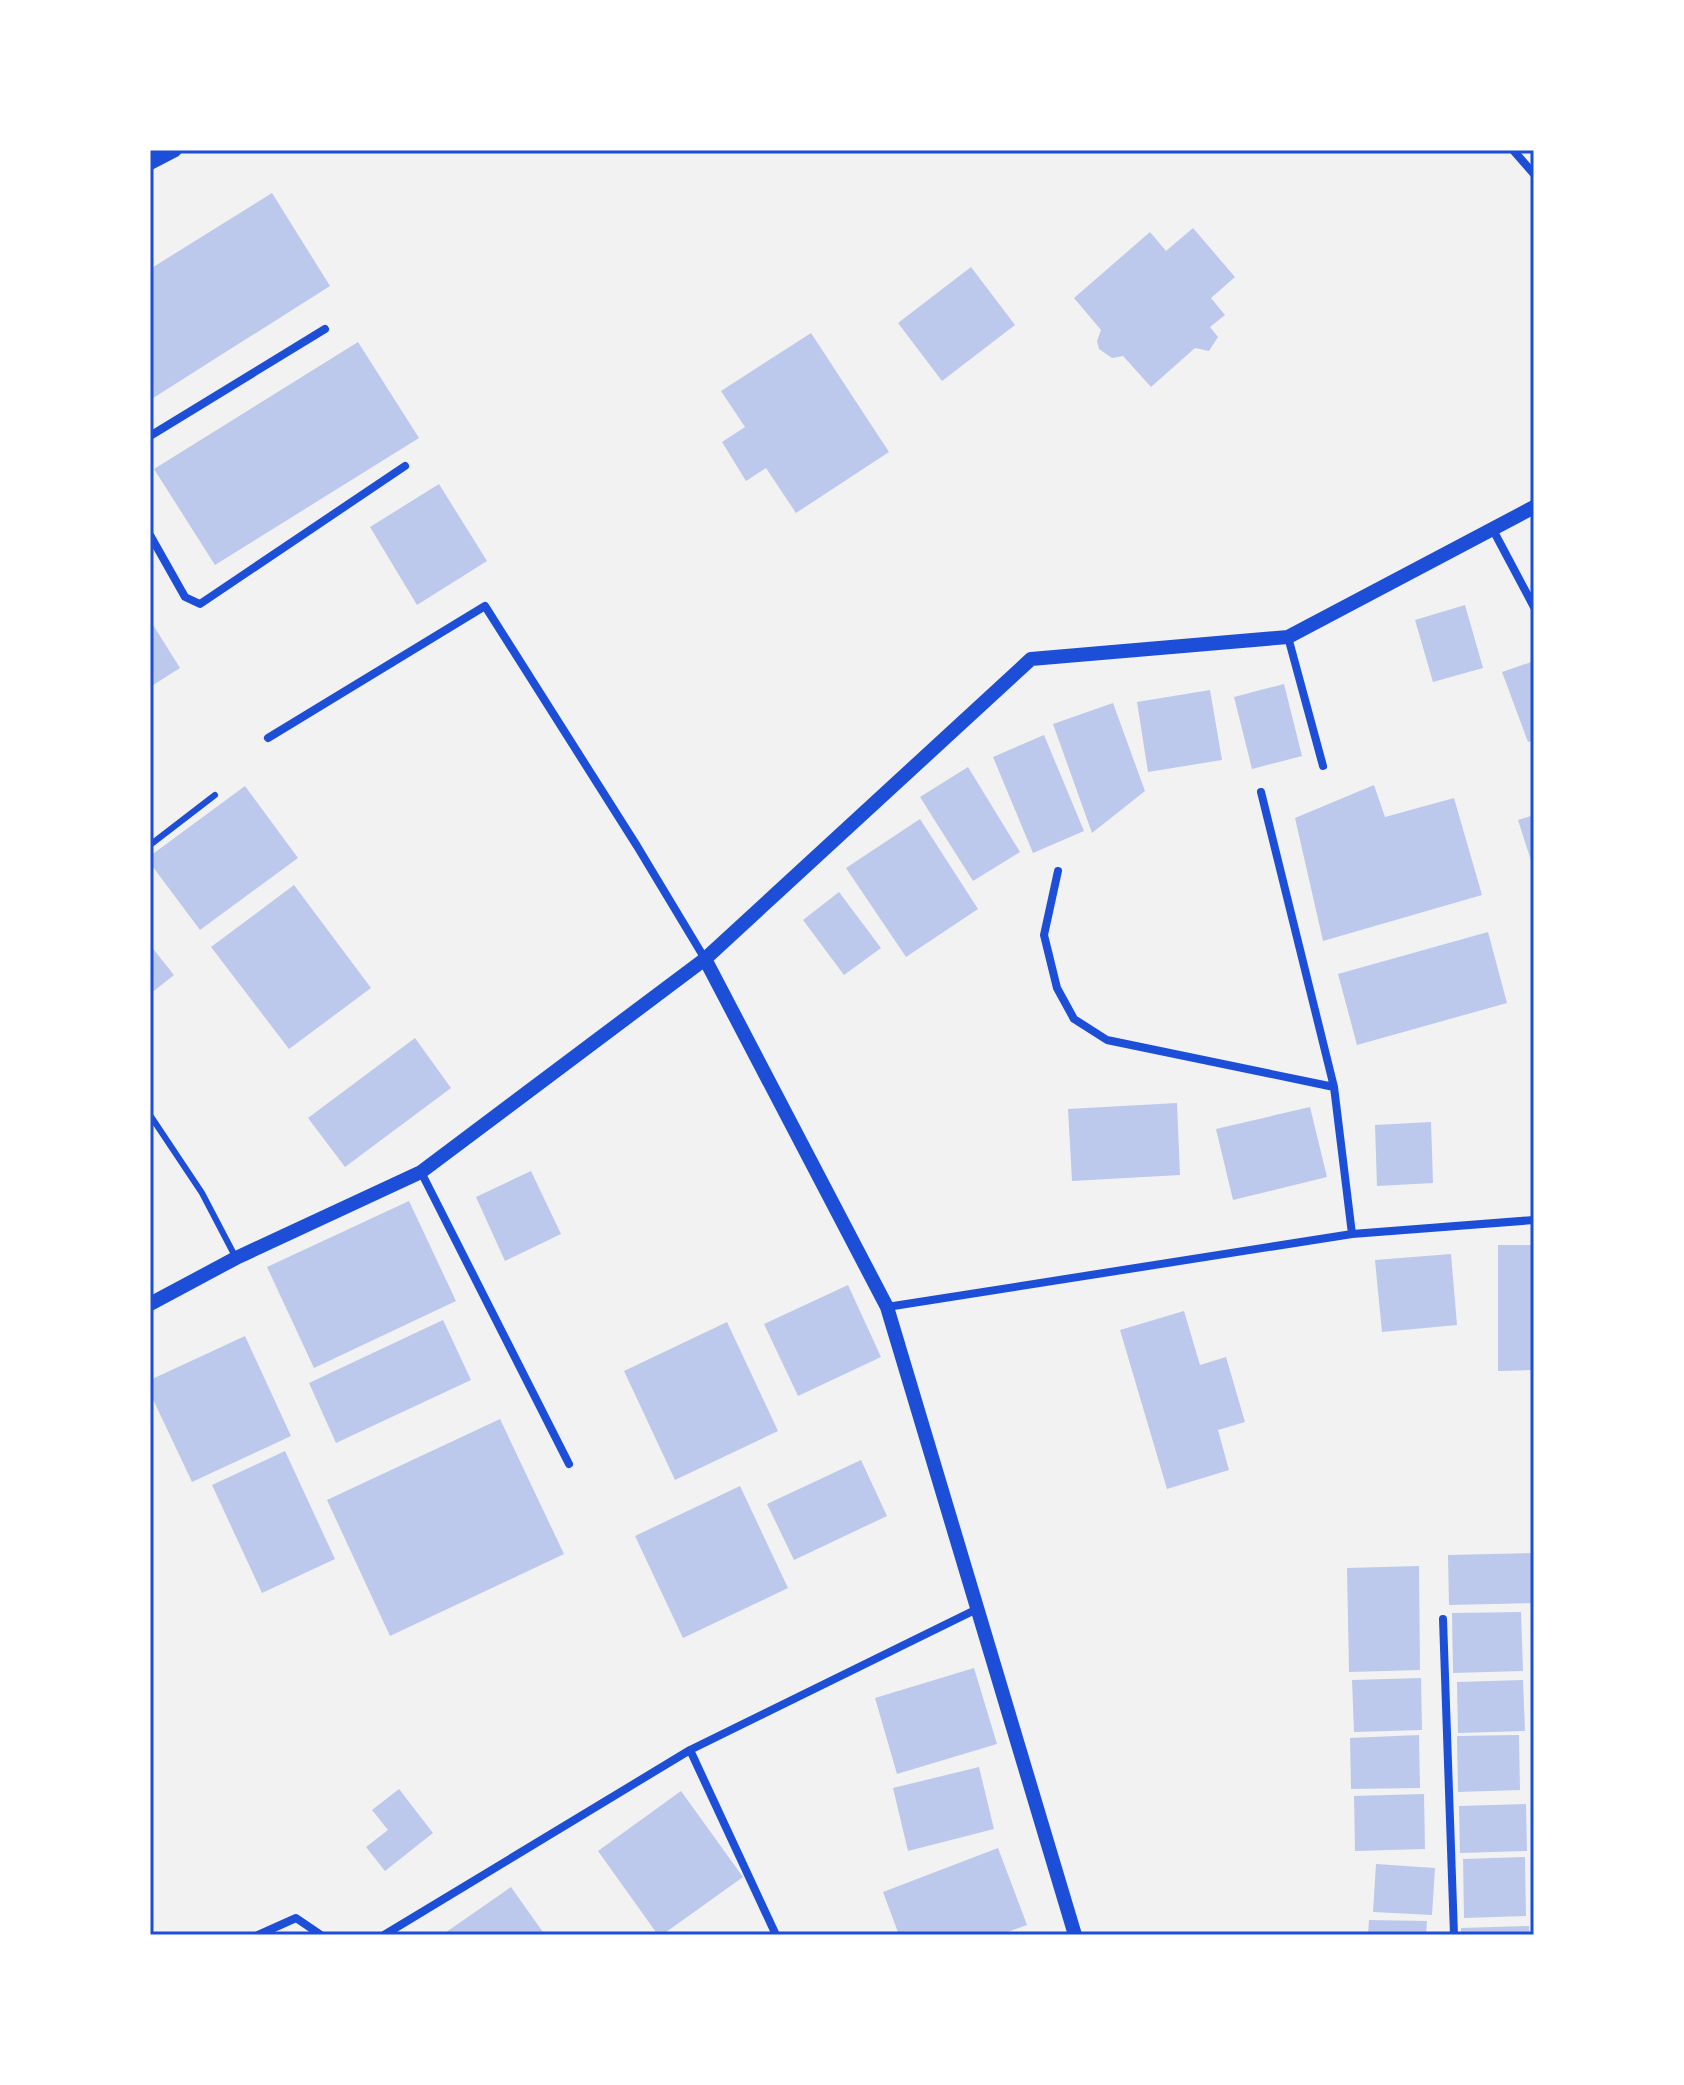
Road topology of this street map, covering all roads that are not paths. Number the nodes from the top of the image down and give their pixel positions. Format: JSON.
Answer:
{"nodes":[{"id":1,"x":175,"y":150,"type":"edge"},
{"id":2,"x":1513,"y":150,"type":"edge"},
{"id":3,"x":150,"y":163,"type":"edge"},
{"id":4,"x":1534,"y":174,"type":"edge"},
{"id":5,"x":325,"y":329,"type":"dead end"},
{"id":6,"x":150,"y":436,"type":"edge"},
{"id":7,"x":405,"y":466,"type":"dead end"},
{"id":8,"x":1534,"y":507,"type":"edge"},
{"id":9,"x":1492,"y":528,"type":"junction"},
{"id":10,"x":150,"y":535,"type":"edge"},
{"id":11,"x":1534,"y":607,"type":"edge"},
{"id":12,"x":1288,"y":637,"type":"junction"},
{"id":13,"x":268,"y":738,"type":"dead end"},
{"id":14,"x":1323,"y":766,"type":"dead end"},
{"id":15,"x":1261,"y":792,"type":"dead end"},
{"id":16,"x":215,"y":795,"type":"dead end"},
{"id":17,"x":150,"y":845,"type":"edge"},
{"id":18,"x":1058,"y":871,"type":"dead end"},
{"id":19,"x":705,"y":959,"type":"junction"},
{"id":20,"x":1334,"y":1087,"type":"junction"},
{"id":21,"x":150,"y":1115,"type":"edge"},
{"id":22,"x":421,"y":1172,"type":"junction"},
{"id":23,"x":1534,"y":1220,"type":"edge"},
{"id":24,"x":1352,"y":1234,"type":"junction"},
{"id":25,"x":236,"y":1258,"type":"junction"},
{"id":26,"x":150,"y":1304,"type":"edge"},
{"id":27,"x":887,"y":1307,"type":"junction"},
{"id":28,"x":569,"y":1464,"type":"dead end"},
{"id":29,"x":977,"y":1609,"type":"junction"},
{"id":30,"x":1443,"y":1619,"type":"dead end"},
{"id":31,"x":690,"y":1750,"type":"junction"},
{"id":32,"x":258,"y":1935,"type":"edge"},
{"id":33,"x":321,"y":1935,"type":"edge"},
{"id":34,"x":384,"y":1935,"type":"edge"},
{"id":35,"x":776,"y":1935,"type":"edge"},
{"id":36,"x":1075,"y":1935,"type":"edge"},
{"id":37,"x":1454,"y":1935,"type":"edge"}],
"edges":[{"from":1,"to":3,"type":"street"},
{"from":2,"to":4,"type":"street"},
{"from":5,"to":6,"type":"street"},
{"from":7,"to":10,"type":"street"},
{"from":8,"to":9,"type":"street"},
{"from":9,"to":11,"type":"street"},
{"from":9,"to":12,"type":"street"},
{"from":12,"to":14,"type":"street"},
{"from":12,"to":19,"type":"street"},
{"from":13,"to":19,"type":"street"},
{"from":15,"to":20,"type":"street"},
{"from":16,"to":17,"type":"lane"},
{"from":18,"to":20,"type":"street"},
{"from":19,"to":22,"type":"street"},
{"from":19,"to":27,"type":"street"},
{"from":20,"to":24,"type":"street"},
{"from":21,"to":25,"type":"lane"},
{"from":22,"to":25,"type":"street"},
{"from":22,"to":28,"type":"street"},
{"from":23,"to":24,"type":"street"},
{"from":24,"to":27,"type":"street"},
{"from":25,"to":26,"type":"street"},
{"from":27,"to":29,"type":"street"},
{"from":29,"to":31,"type":"street"},
{"from":29,"to":36,"type":"street"},
{"from":30,"to":37,"type":"street"},
{"from":31,"to":34,"type":"street"},
{"from":31,"to":35,"type":"street"},
{"from":32,"to":33,"type":"street"}]}
